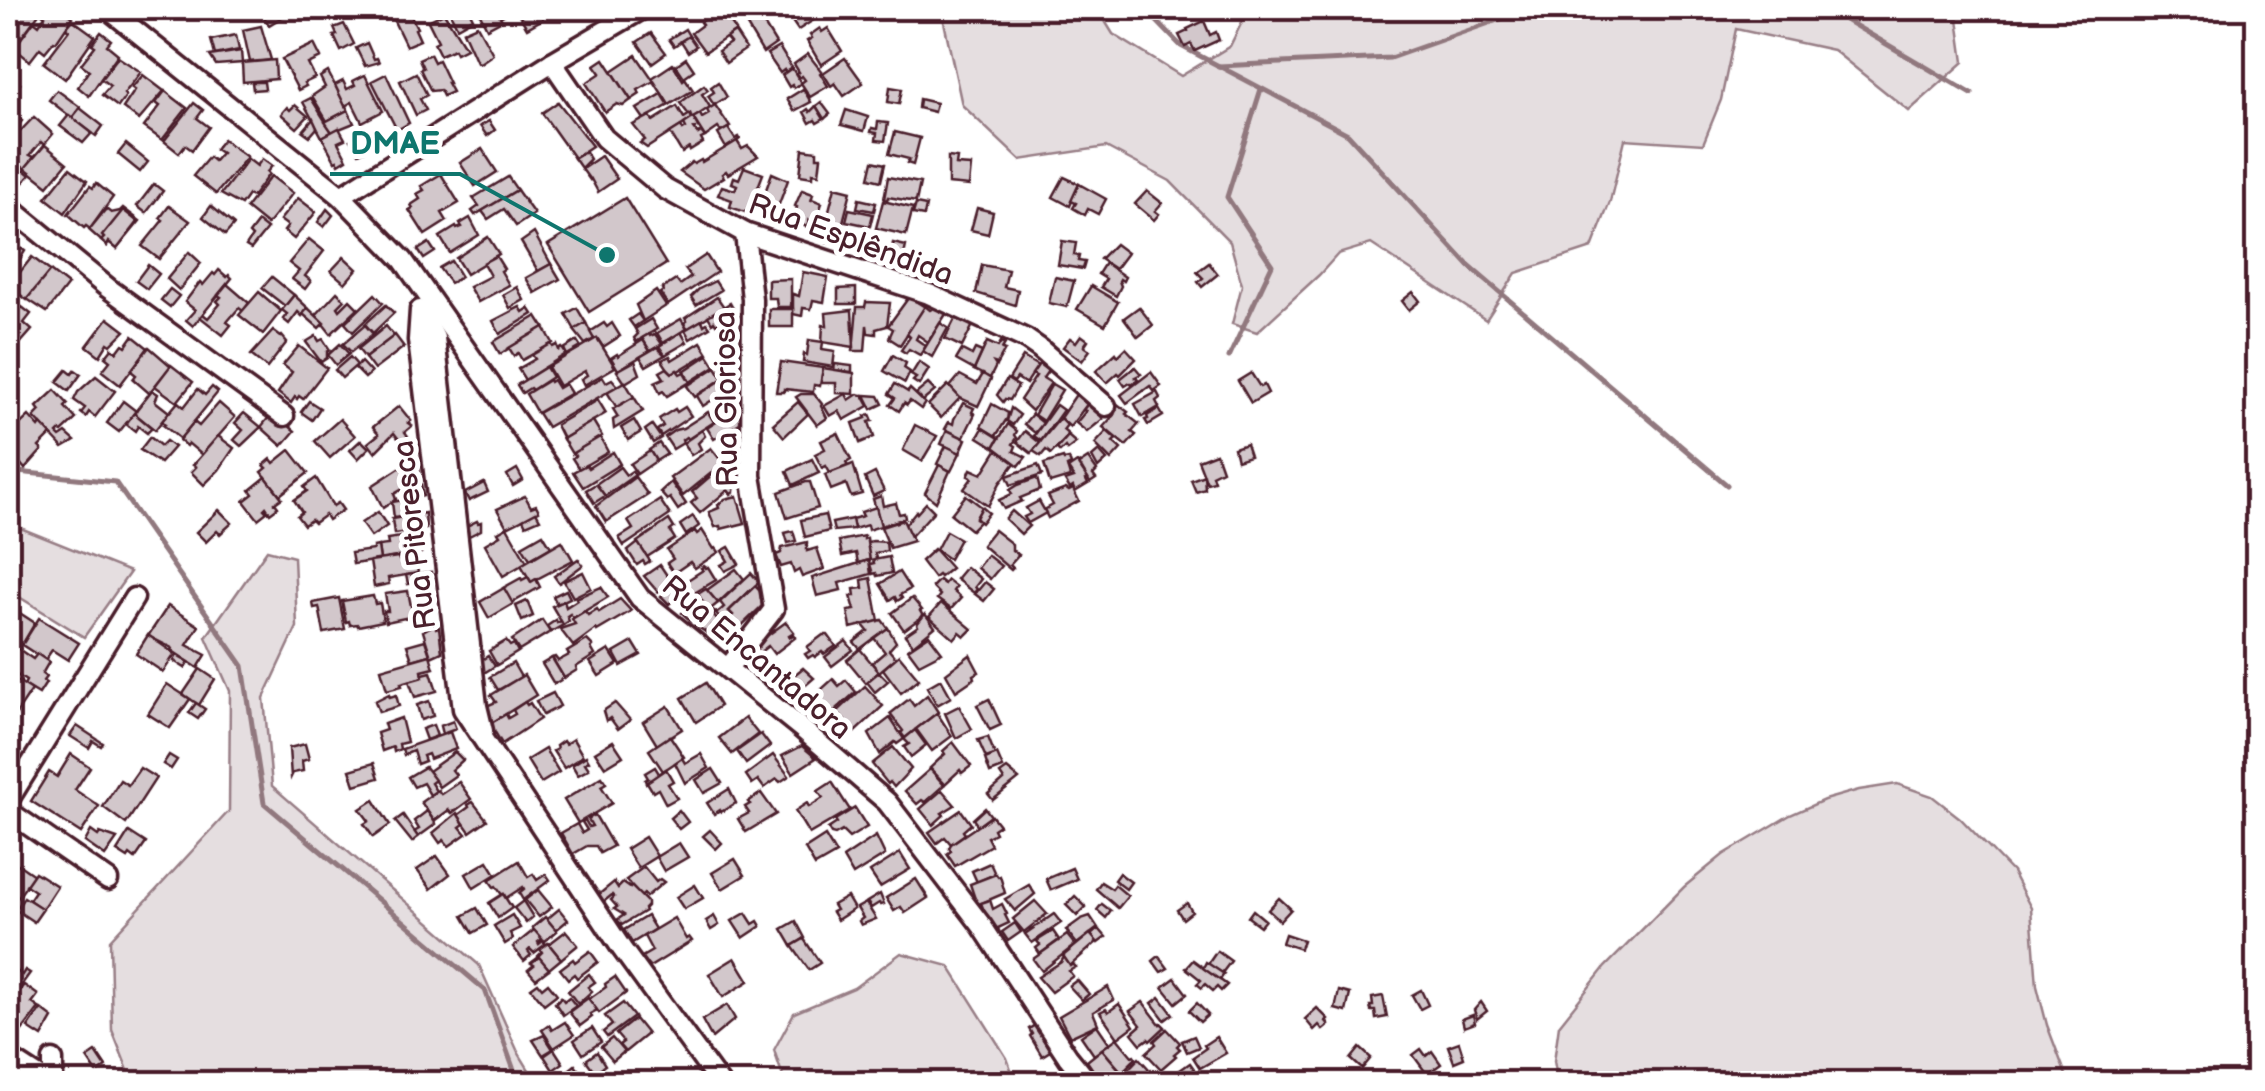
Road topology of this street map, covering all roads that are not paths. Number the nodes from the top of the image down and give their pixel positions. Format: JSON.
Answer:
{"nodes":[{"id":1,"x":107,"y":8,"type":"edge"},
{"id":2,"x":644,"y":8,"type":"edge"},
{"id":3,"x":552,"y":62,"type":"junction"},
{"id":4,"x":341,"y":196,"type":"junction"},
{"id":5,"x":8,"y":206,"type":"edge"},
{"id":6,"x":745,"y":233,"type":"junction"},
{"id":7,"x":404,"y":260,"type":"junction"},
{"id":8,"x":1106,"y":406,"type":"dead end"},
{"id":9,"x":284,"y":416,"type":"dead end"},
{"id":10,"x":134,"y":598,"type":"dead end"},
{"id":11,"x":728,"y":668,"type":"junction"},
{"id":12,"x":8,"y":801,"type":"edge"},
{"id":13,"x":8,"y":811,"type":"edge"},
{"id":14,"x":108,"y":880,"type":"dead end"},
{"id":15,"x":8,"y":1056,"type":"edge"},
{"id":16,"x":53,"y":1060,"type":"dead end"},
{"id":17,"x":52,"y":1084,"type":"edge"},
{"id":18,"x":720,"y":1084,"type":"edge"},
{"id":19,"x":1090,"y":1084,"type":"edge"}],
"edges":[{"from":1,"to":4,"type":"street","name":"Rua Encantadora"},
{"from":2,"to":3,"type":"street"},
{"from":3,"to":4,"type":"street"},
{"from":3,"to":6,"type":"street","name":"Rua Esplêndida"},
{"from":4,"to":7,"type":"street","name":"Rua Encantadora"},
{"from":5,"to":9,"type":"street"},
{"from":6,"to":8,"type":"street","name":"Rua Esplêndida"},
{"from":6,"to":11,"type":"street","name":"Rua Gloriosa"},
{"from":7,"to":11,"type":"street","name":"Rua Encantadora"},
{"from":7,"to":18,"type":"street","name":"Rua Pitoresca"},
{"from":10,"to":12,"type":"street"},
{"from":11,"to":19,"type":"street","name":"Rua Encantadora"},
{"from":13,"to":14,"type":"street"},
{"from":15,"to":17,"type":"street"},
{"from":16,"to":17,"type":"street"}]}
